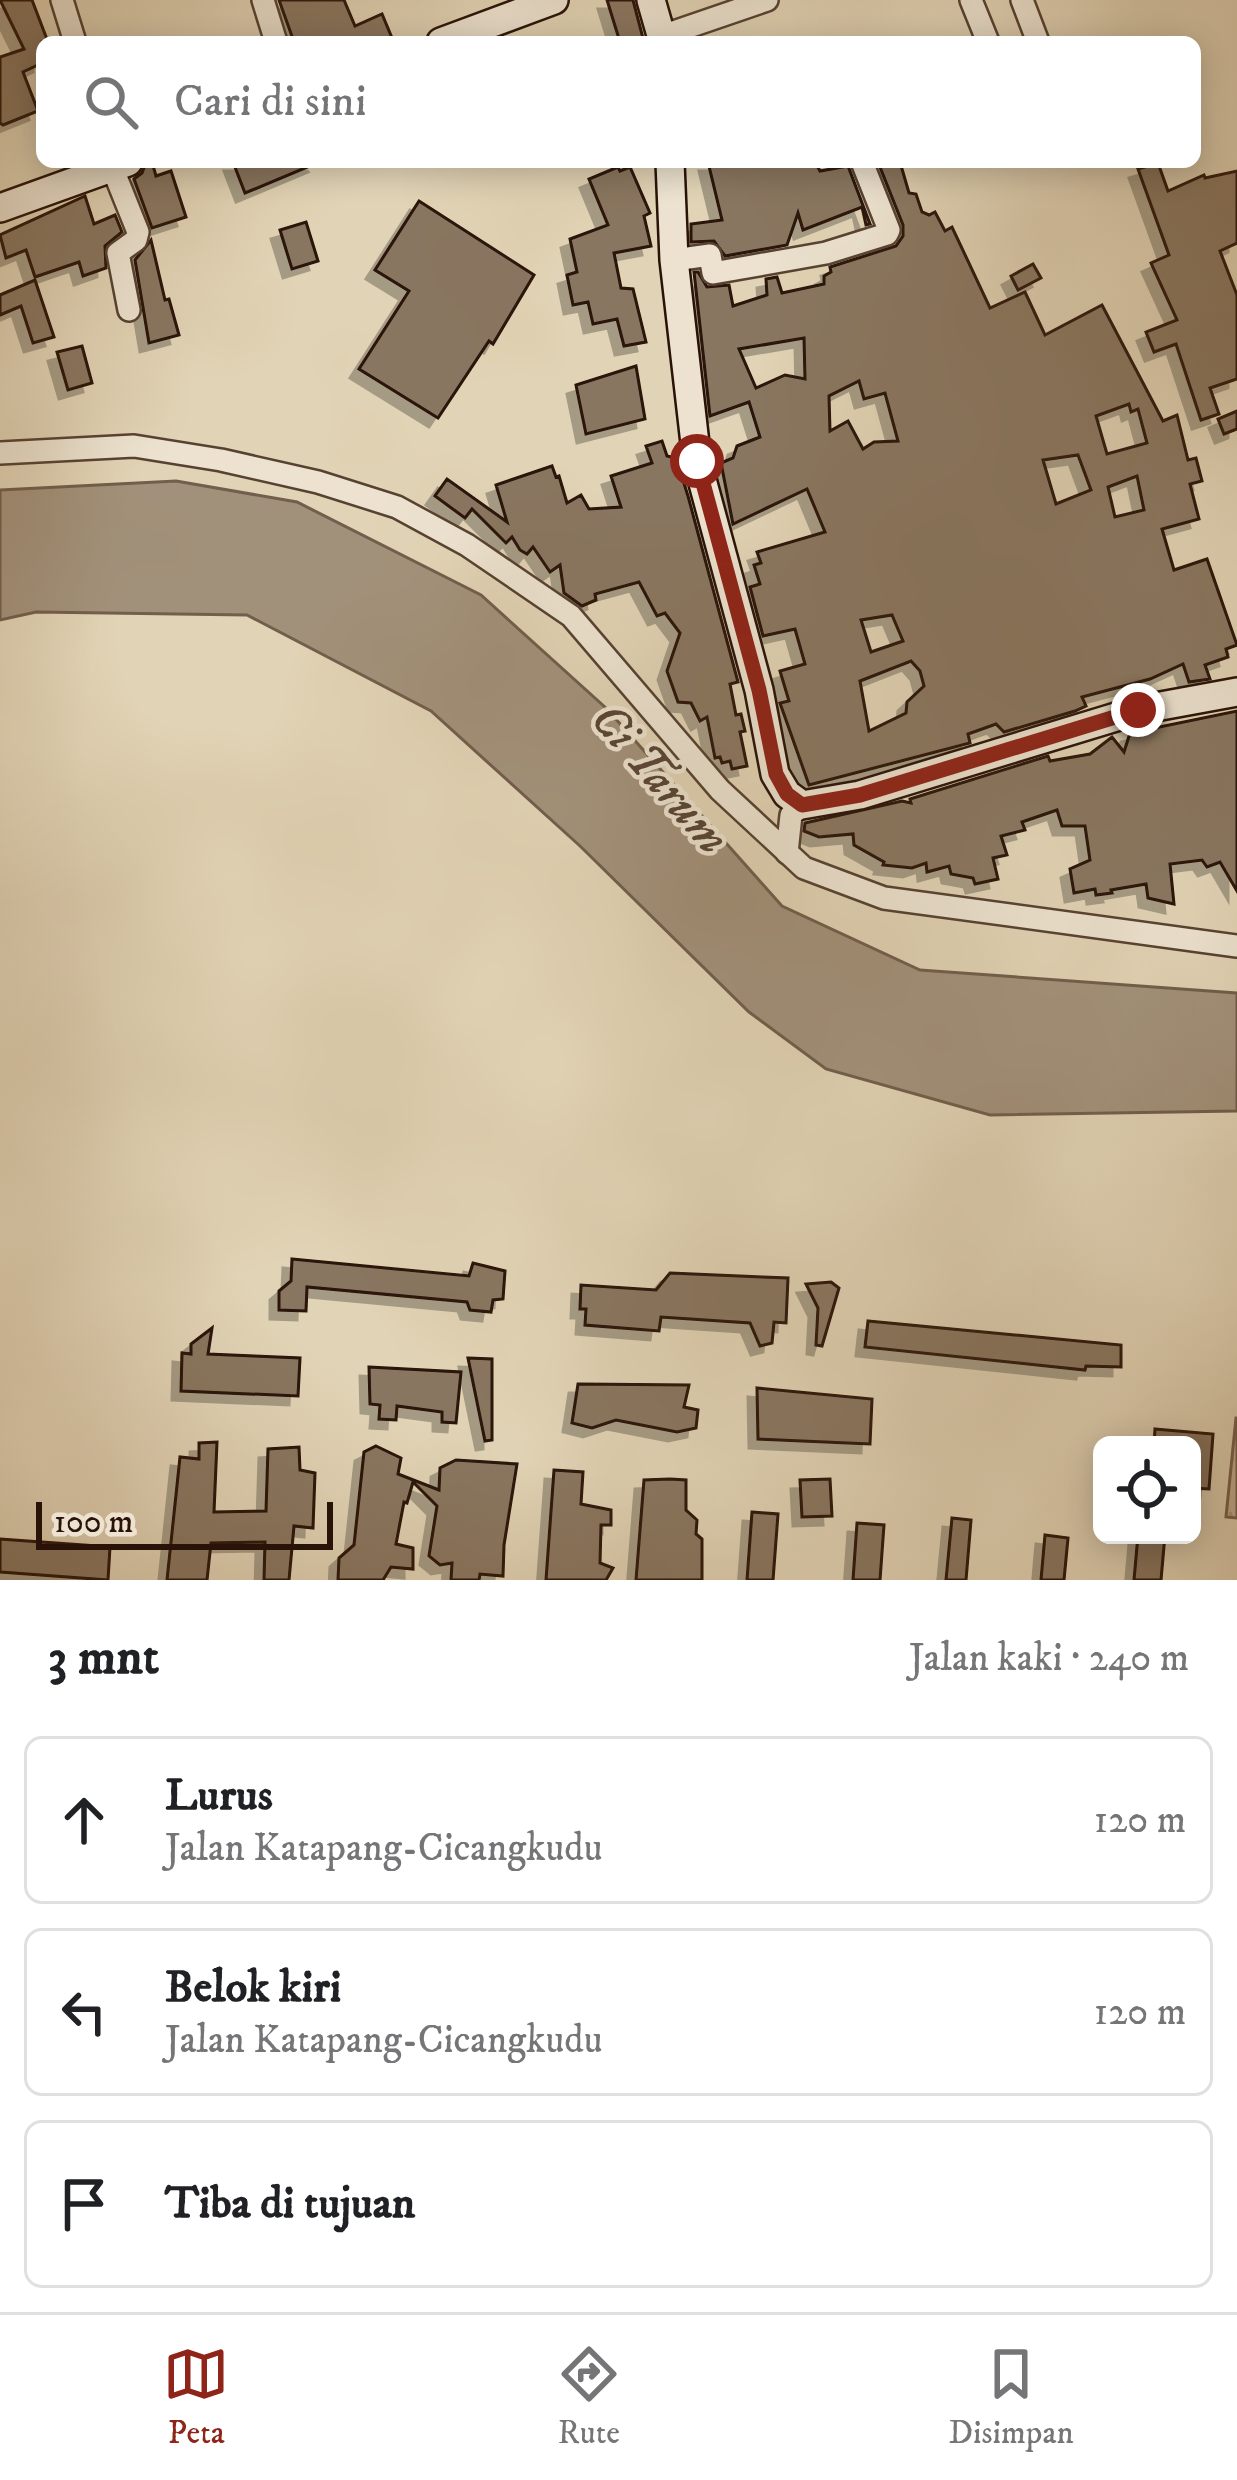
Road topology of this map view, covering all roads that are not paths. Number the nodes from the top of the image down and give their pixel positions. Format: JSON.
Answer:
{"nodes":[{"id":1,"x":62,"y":0,"type":"edge"},
{"id":2,"x":263,"y":0,"type":"edge"},
{"id":3,"x":554,"y":0,"type":"edge"},
{"id":4,"x":651,"y":0,"type":"edge"},
{"id":5,"x":766,"y":0,"type":"edge"},
{"id":6,"x":971,"y":0,"type":"edge"},
{"id":7,"x":1022,"y":0,"type":"edge"},
{"id":8,"x":73,"y":36,"type":"edge"},
{"id":9,"x":274,"y":36,"type":"edge"},
{"id":10,"x":457,"y":36,"type":"edge"},
{"id":11,"x":661,"y":36,"type":"edge"},
{"id":12,"x":670,"y":36,"type":"edge"},
{"id":13,"x":986,"y":36,"type":"edge"},
{"id":14,"x":1036,"y":36,"type":"edge"},
{"id":15,"x":106,"y":168,"type":"edge"},
{"id":16,"x":118,"y":168,"type":"edge"},
{"id":17,"x":670,"y":168,"type":"edge"},
{"id":18,"x":865,"y":168,"type":"edge"},
{"id":19,"x":0,"y":208,"type":"edge"},
{"id":20,"x":674,"y":260,"type":"junction"},
{"id":21,"x":129,"y":310,"type":"dead end"},
{"id":22,"x":0,"y":453,"type":"edge"},
{"id":23,"x":1237,"y":692,"type":"edge"},
{"id":24,"x":802,"y":805,"type":"junction"},
{"id":25,"x":787,"y":854,"type":"junction"},
{"id":26,"x":1237,"y":946,"type":"edge"}],
"edges":[{"from":1,"to":8,"type":"street"},
{"from":2,"to":9,"type":"street"},
{"from":3,"to":10,"type":"street"},
{"from":4,"to":11,"type":"street"},
{"from":5,"to":12,"type":"street"},
{"from":6,"to":13,"type":"street"},
{"from":7,"to":14,"type":"street"},
{"from":15,"to":19,"type":"street"},
{"from":16,"to":21,"type":"street"},
{"from":17,"to":20,"type":"street"},
{"from":18,"to":20,"type":"street"},
{"from":20,"to":24,"type":"street"},
{"from":22,"to":25,"type":"street"},
{"from":23,"to":24,"type":"street"},
{"from":24,"to":25,"type":"street"},
{"from":25,"to":26,"type":"street"}]}
